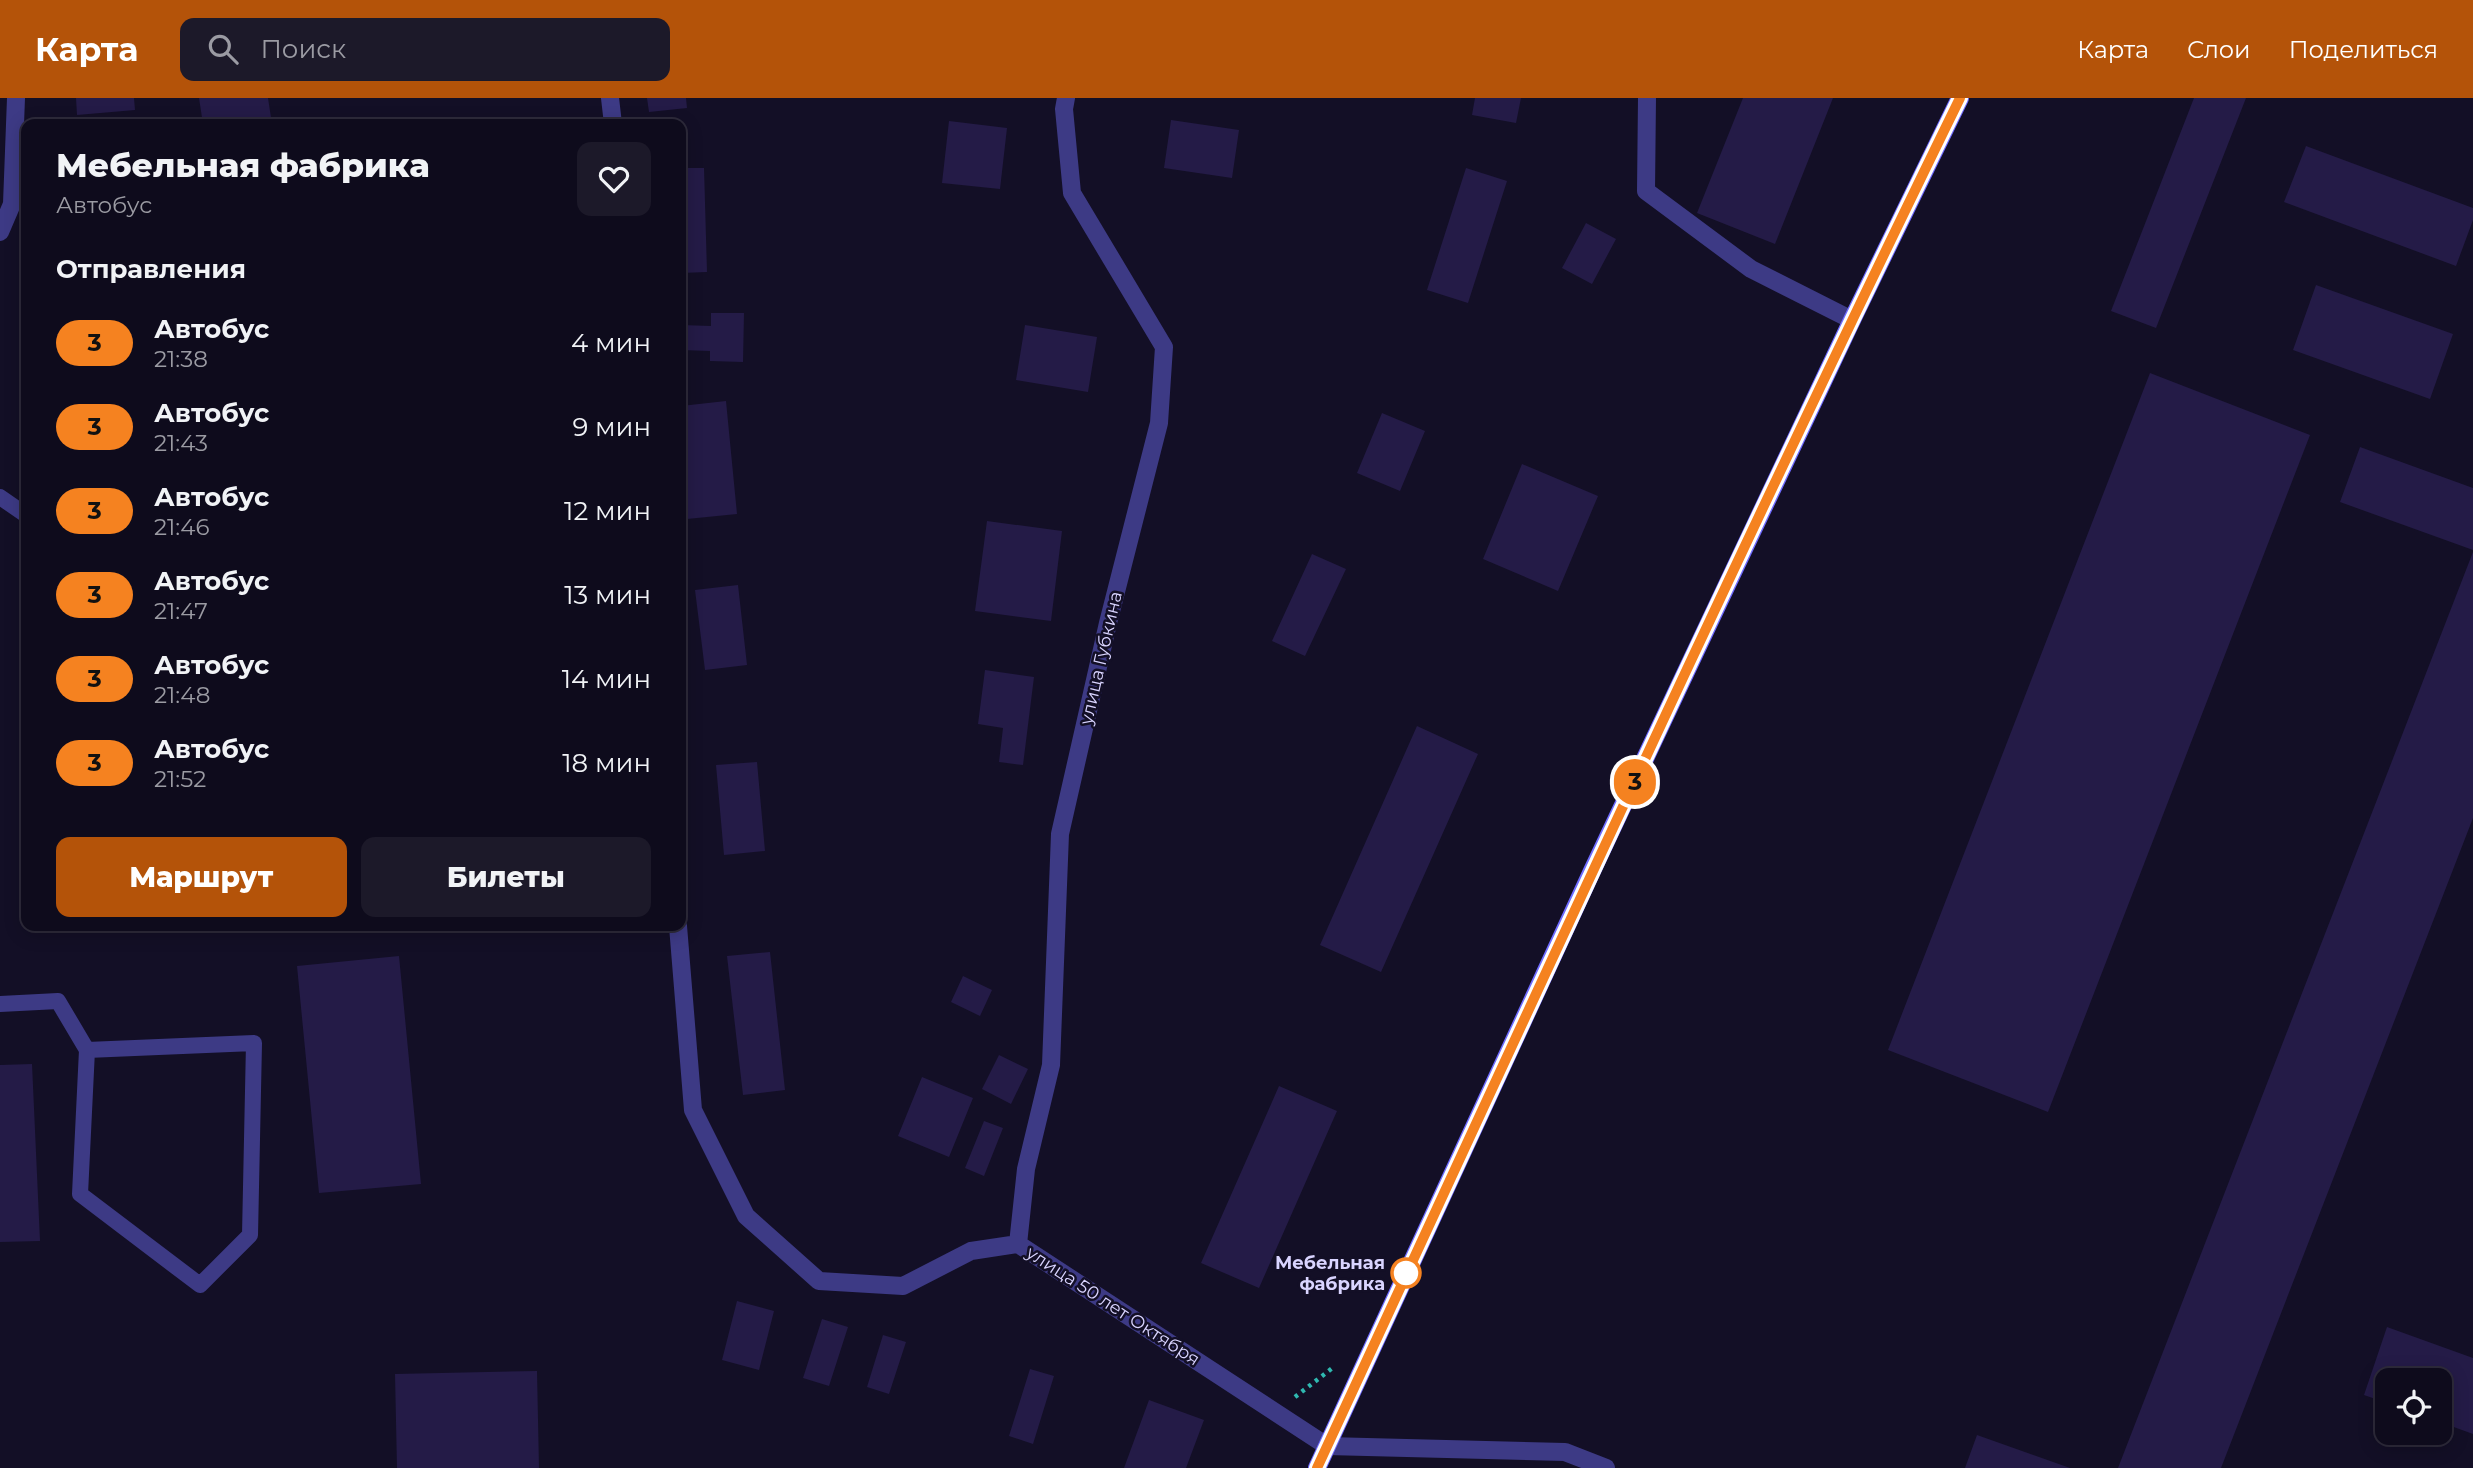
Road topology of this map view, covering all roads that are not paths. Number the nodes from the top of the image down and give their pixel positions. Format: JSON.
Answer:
{"nodes":[{"id":1,"x":16,"y":98,"type":"edge"},
{"id":2,"x":610,"y":98,"type":"edge"},
{"id":3,"x":1066,"y":98,"type":"edge"},
{"id":4,"x":1647,"y":98,"type":"edge"},
{"id":5,"x":1960,"y":98,"type":"edge"},
{"id":6,"x":612,"y":119,"type":"edge"},
{"id":7,"x":0,"y":232,"type":"edge"},
{"id":8,"x":1852,"y":320,"type":"junction"},
{"id":9,"x":0,"y":497,"type":"edge"},
{"id":10,"x":21,"y":512,"type":"edge"},
{"id":11,"x":678,"y":931,"type":"edge"},
{"id":12,"x":0,"y":1004,"type":"edge"},
{"id":13,"x":87,"y":1050,"type":"junction"},
{"id":14,"x":1018,"y":1244,"type":"junction"},
{"id":15,"x":1327,"y":1446,"type":"junction"},
{"id":16,"x":1317,"y":1468,"type":"edge"},
{"id":17,"x":1606,"y":1468,"type":"edge"}],
"edges":[{"from":1,"to":7,"type":"street"},
{"from":2,"to":6,"type":"street"},
{"from":3,"to":14,"type":"street","name":"улица Губкина"},
{"from":4,"to":8,"type":"street"},
{"from":5,"to":8,"type":"main road"},
{"from":8,"to":15,"type":"main road"},
{"from":9,"to":10,"type":"lane"},
{"from":11,"to":14,"type":"street","name":"улица 50 лет Октября"},
{"from":12,"to":13,"type":"lane"},
{"from":13,"to":13,"type":"lane"},
{"from":14,"to":15,"type":"street","name":"улица 50 лет Октября"},
{"from":15,"to":16,"type":"main road"},
{"from":15,"to":17,"type":"street"}]}
